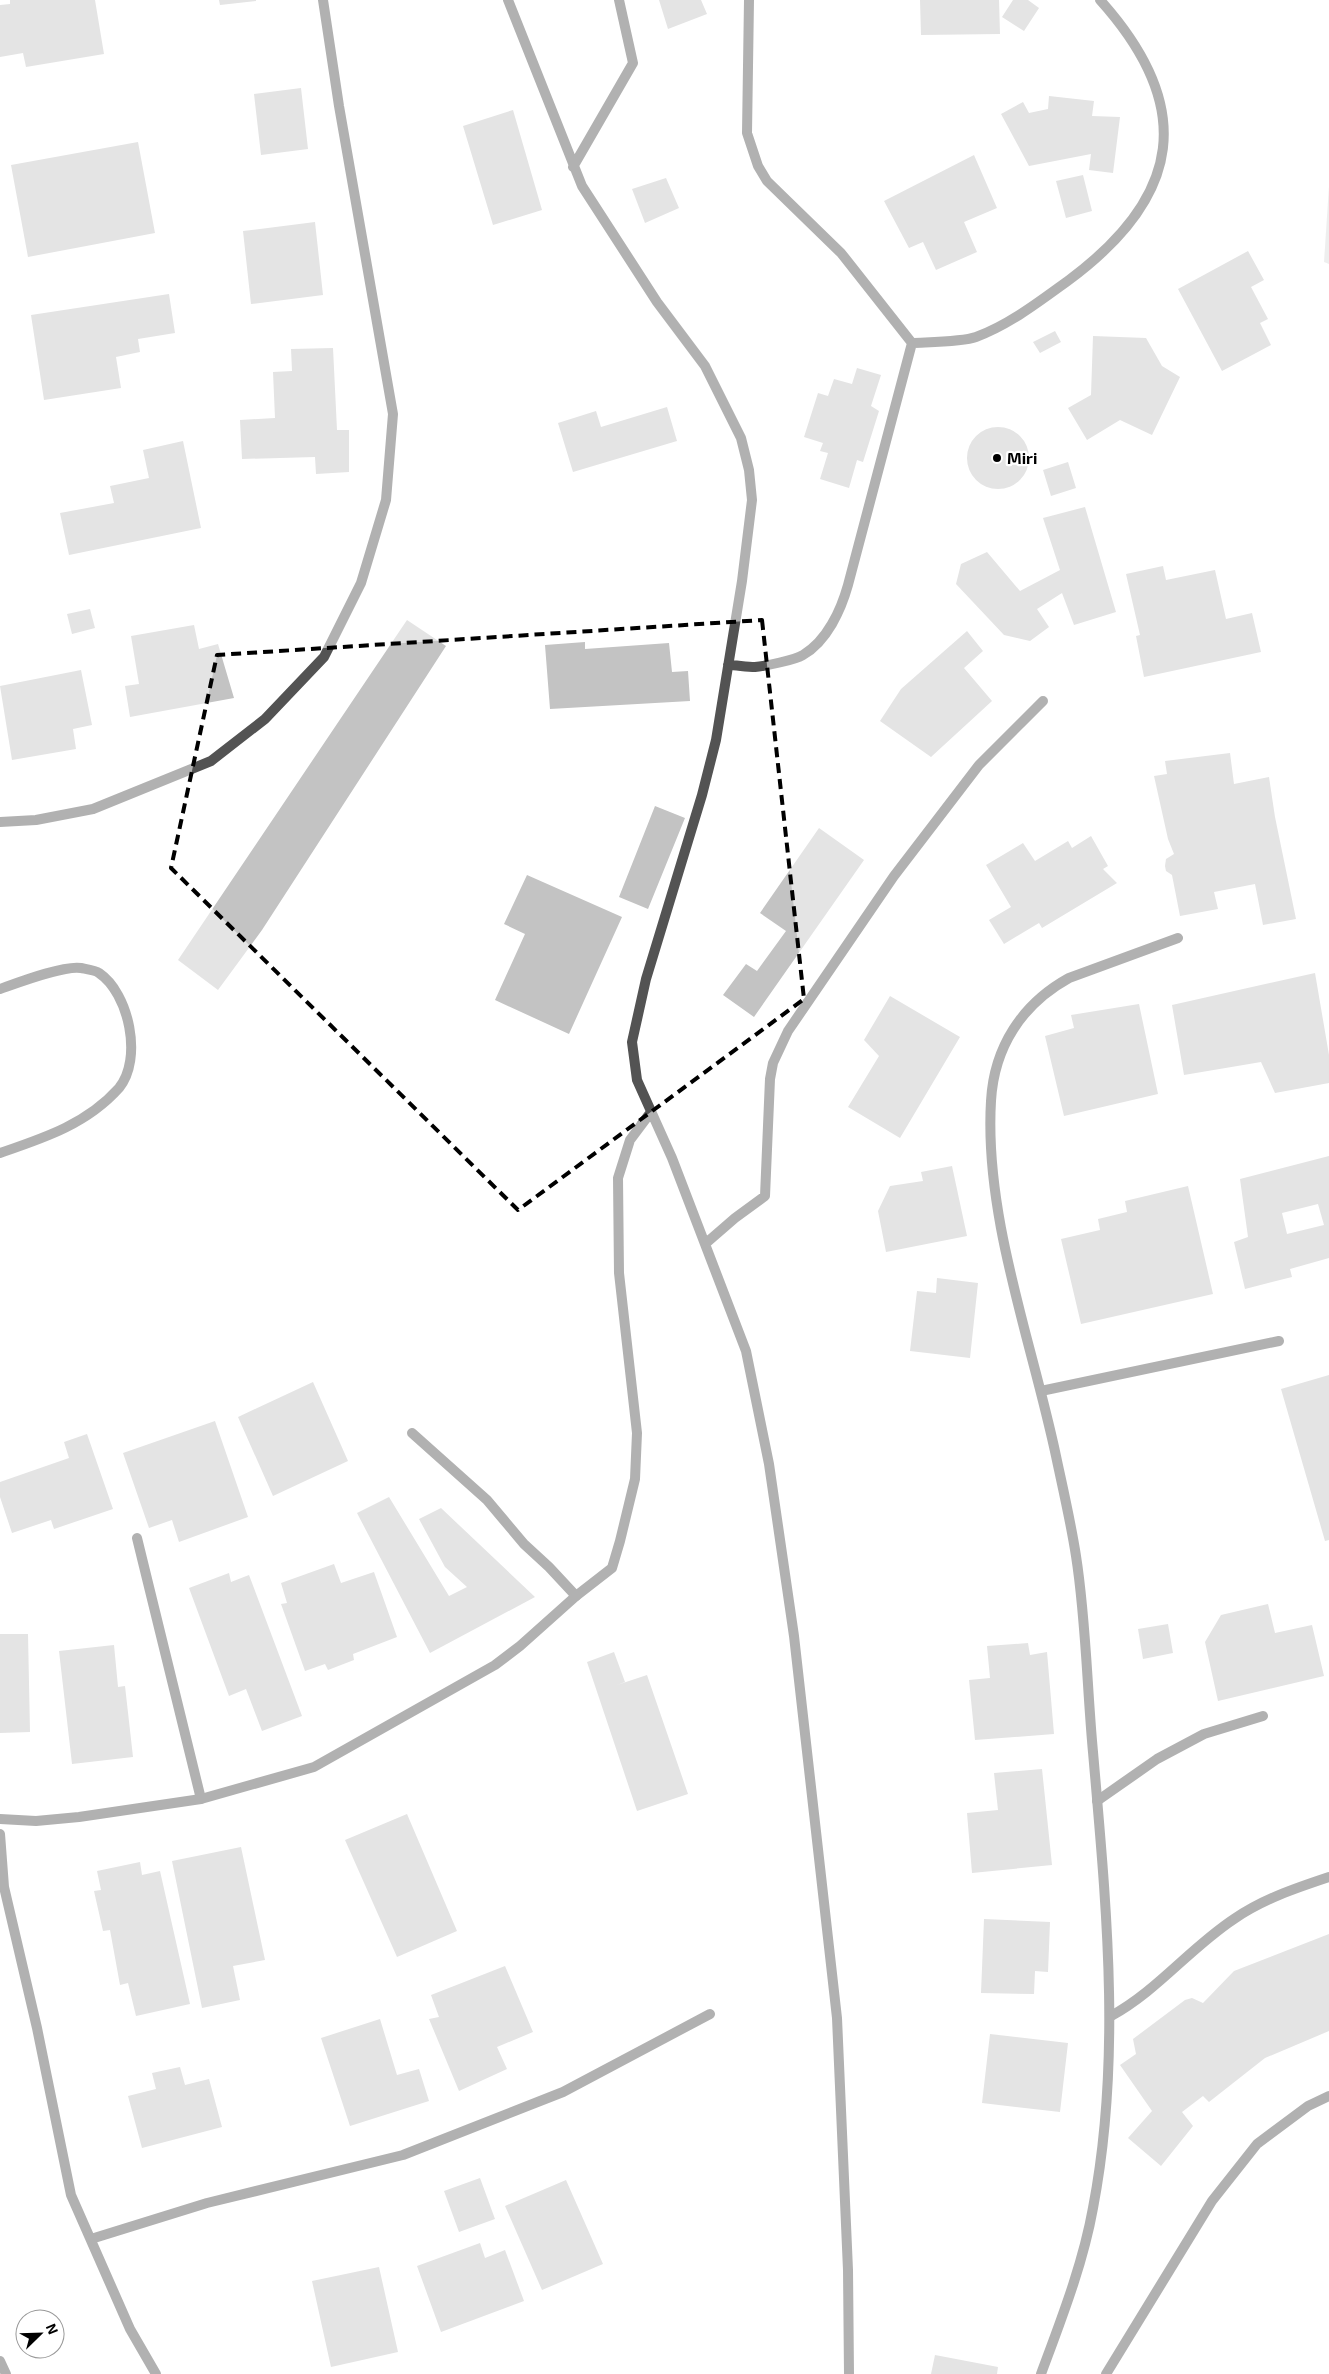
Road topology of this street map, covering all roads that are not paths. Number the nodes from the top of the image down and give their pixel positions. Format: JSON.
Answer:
{"nodes":[{"id":1,"x":323,"y":0,"type":"edge"},
{"id":2,"x":508,"y":0,"type":"edge"},
{"id":3,"x":619,"y":0,"type":"edge"},
{"id":4,"x":749,"y":0,"type":"edge"},
{"id":5,"x":1100,"y":0,"type":"edge"},
{"id":6,"x":574,"y":167,"type":"junction"},
{"id":7,"x":912,"y":343,"type":"junction"},
{"id":8,"x":728,"y":665,"type":"junction"},
{"id":9,"x":1043,"y":701,"type":"dead end"},
{"id":10,"x":0,"y":822,"type":"edge"},
{"id":11,"x":1178,"y":938,"type":"dead end"},
{"id":12,"x":0,"y":989,"type":"edge"},
{"id":13,"x":651,"y":1112,"type":"junction"},
{"id":14,"x":0,"y":1154,"type":"edge"},
{"id":15,"x":705,"y":1244,"type":"junction"},
{"id":16,"x":1279,"y":1341,"type":"dead end"},
{"id":17,"x":1041,"y":1390,"type":"junction"},
{"id":18,"x":412,"y":1433,"type":"dead end"},
{"id":19,"x":137,"y":1538,"type":"dead end"},
{"id":20,"x":576,"y":1596,"type":"junction"},
{"id":21,"x":1263,"y":1716,"type":"dead end"},
{"id":22,"x":201,"y":1799,"type":"junction"},
{"id":23,"x":1097,"y":1801,"type":"junction"},
{"id":24,"x":0,"y":1819,"type":"edge"},
{"id":25,"x":0,"y":1834,"type":"edge"},
{"id":26,"x":1329,"y":1877,"type":"edge"},
{"id":27,"x":710,"y":2014,"type":"dead end"},
{"id":28,"x":1111,"y":2016,"type":"junction"},
{"id":29,"x":1329,"y":2096,"type":"edge"},
{"id":30,"x":90,"y":2240,"type":"junction"},
{"id":31,"x":0,"y":2361,"type":"edge"},
{"id":32,"x":6,"y":2374,"type":"edge"},
{"id":33,"x":156,"y":2374,"type":"edge"},
{"id":34,"x":849,"y":2374,"type":"edge"},
{"id":35,"x":1041,"y":2374,"type":"edge"},
{"id":36,"x":1106,"y":2374,"type":"edge"}],
"edges":[{"from":1,"to":10,"type":"street"},
{"from":2,"to":6,"type":"street"},
{"from":3,"to":6,"type":"street"},
{"from":4,"to":7,"type":"street"},
{"from":5,"to":7,"type":"street"},
{"from":6,"to":8,"type":"street"},
{"from":7,"to":8,"type":"street"},
{"from":8,"to":13,"type":"street"},
{"from":9,"to":15,"type":"street"},
{"from":11,"to":17,"type":"street"},
{"from":12,"to":14,"type":"street"},
{"from":13,"to":15,"type":"street"},
{"from":13,"to":20,"type":"street"},
{"from":15,"to":34,"type":"street"},
{"from":16,"to":17,"type":"street"},
{"from":17,"to":23,"type":"street"},
{"from":18,"to":20,"type":"street"},
{"from":19,"to":22,"type":"street"},
{"from":20,"to":22,"type":"street"},
{"from":21,"to":23,"type":"street"},
{"from":22,"to":24,"type":"street"},
{"from":23,"to":28,"type":"street"},
{"from":25,"to":30,"type":"street"},
{"from":26,"to":28,"type":"street"},
{"from":27,"to":30,"type":"street"},
{"from":28,"to":35,"type":"street"},
{"from":29,"to":36,"type":"street"},
{"from":30,"to":33,"type":"street"},
{"from":31,"to":32,"type":"street"}]}
